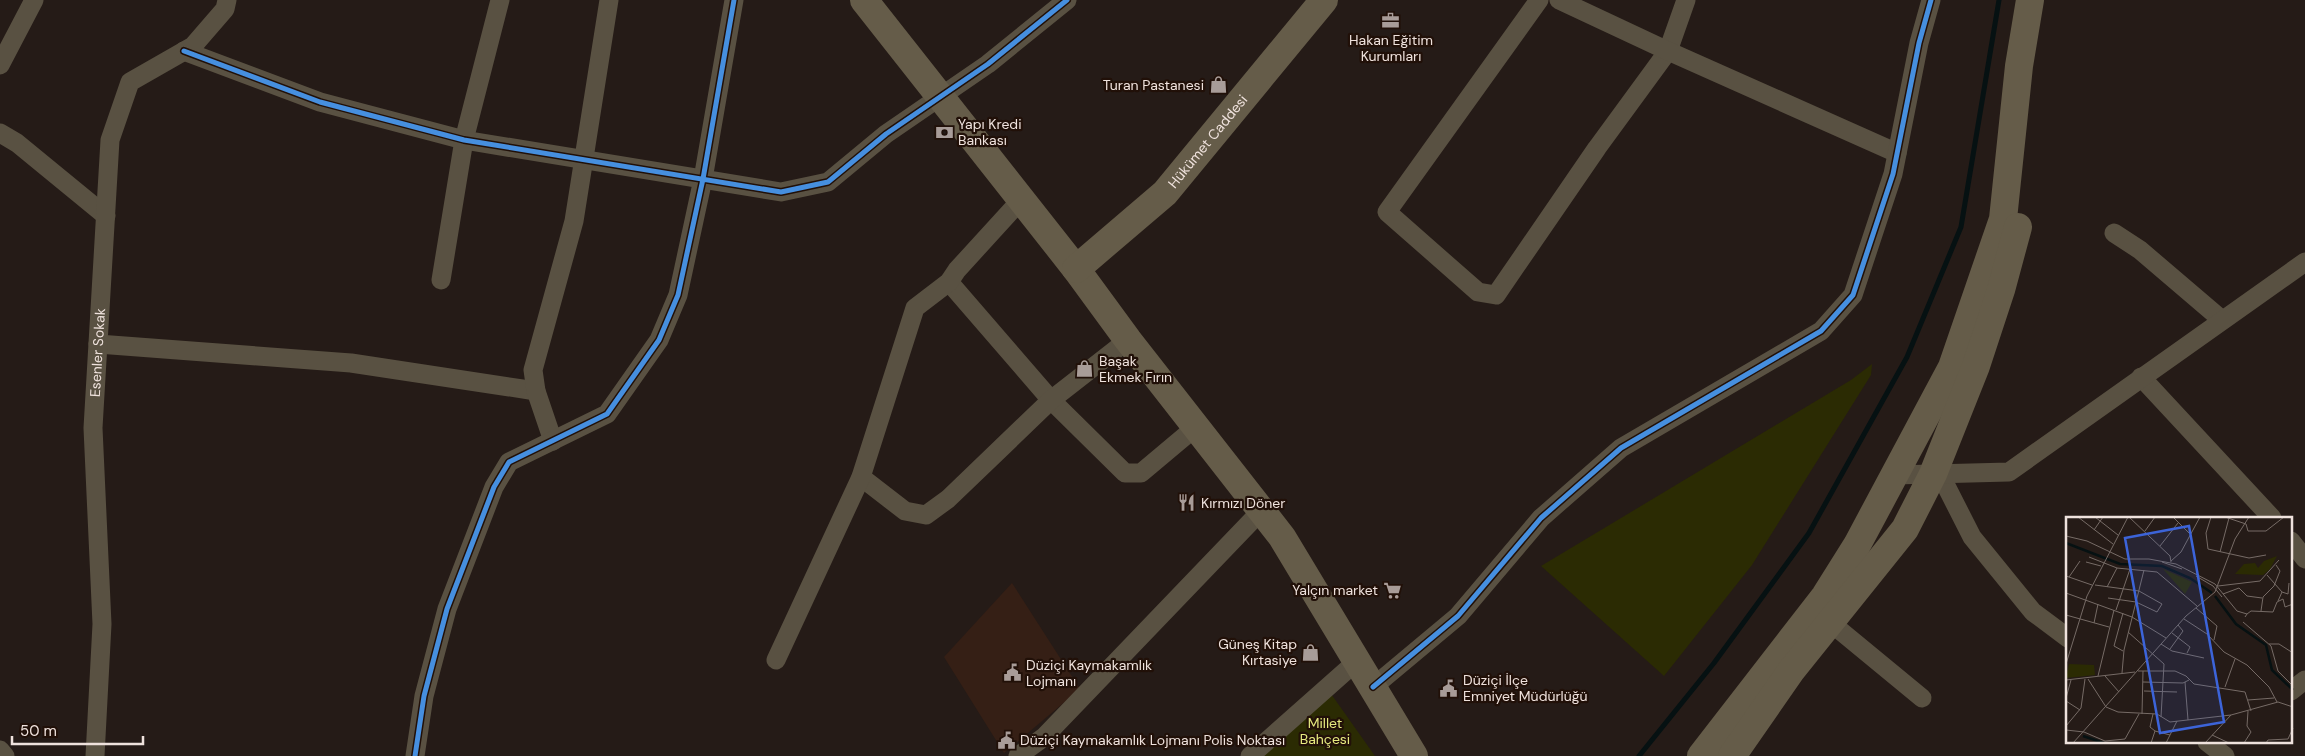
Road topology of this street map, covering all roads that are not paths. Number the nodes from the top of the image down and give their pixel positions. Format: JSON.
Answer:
{"nodes":[{"id":1,"x":34,"y":0,"type":"edge"},
{"id":2,"x":227,"y":0,"type":"edge"},
{"id":3,"x":500,"y":0,"type":"edge"},
{"id":4,"x":609,"y":0,"type":"edge"},
{"id":5,"x":734,"y":0,"type":"edge"},
{"id":6,"x":864,"y":0,"type":"edge"},
{"id":7,"x":1067,"y":0,"type":"edge"},
{"id":8,"x":1324,"y":0,"type":"edge"},
{"id":9,"x":1539,"y":0,"type":"edge"},
{"id":10,"x":1559,"y":0,"type":"edge"},
{"id":11,"x":1686,"y":0,"type":"edge"},
{"id":12,"x":1932,"y":0,"type":"edge"},
{"id":13,"x":2030,"y":0,"type":"edge"},
{"id":14,"x":2045,"y":0,"type":"edge"},
{"id":15,"x":184,"y":51,"type":"junction"},
{"id":16,"x":1668,"y":51,"type":"junction"},
{"id":17,"x":0,"y":65,"type":"edge"},
{"id":18,"x":941,"y":98,"type":"junction"},
{"id":19,"x":0,"y":132,"type":"edge"},
{"id":20,"x":464,"y":140,"type":"junction"},
{"id":21,"x":1897,"y":153,"type":"junction"},
{"id":22,"x":583,"y":158,"type":"junction"},
{"id":23,"x":702,"y":178,"type":"junction"},
{"id":24,"x":1021,"y":200,"type":"junction"},
{"id":25,"x":106,"y":216,"type":"junction"},
{"id":26,"x":2114,"y":233,"type":"dead end"},
{"id":27,"x":2305,"y":262,"type":"edge"},
{"id":28,"x":1076,"y":269,"type":"junction"},
{"id":29,"x":441,"y":280,"type":"dead end"},
{"id":30,"x":949,"y":282,"type":"junction"},
{"id":31,"x":2222,"y":320,"type":"junction"},
{"id":32,"x":1128,"y":340,"type":"junction"},
{"id":33,"x":98,"y":344,"type":"junction"},
{"id":34,"x":2141,"y":377,"type":"junction"},
{"id":35,"x":536,"y":391,"type":"junction"},
{"id":36,"x":1051,"y":400,"type":"junction"},
{"id":37,"x":1197,"y":426,"type":"junction"},
{"id":38,"x":553,"y":441,"type":"junction"},
{"id":39,"x":1937,"y":474,"type":"junction"},
{"id":40,"x":1894,"y":475,"type":"junction"},
{"id":41,"x":861,"y":477,"type":"junction"},
{"id":42,"x":1262,"y":510,"type":"junction"},
{"id":43,"x":2271,"y":517,"type":"edge"},
{"id":44,"x":2292,"y":542,"type":"edge"},
{"id":45,"x":2305,"y":559,"type":"edge"},
{"id":46,"x":1831,"y":623,"type":"junction"},
{"id":47,"x":2066,"y":637,"type":"edge"},
{"id":48,"x":776,"y":660,"type":"dead end"},
{"id":49,"x":1357,"y":661,"type":"junction"},
{"id":50,"x":2305,"y":680,"type":"edge"},
{"id":51,"x":1373,"y":687,"type":"junction"},
{"id":52,"x":2292,"y":691,"type":"edge"},
{"id":53,"x":1922,"y":698,"type":"dead end"},
{"id":54,"x":0,"y":750,"type":"edge"},
{"id":55,"x":5,"y":756,"type":"edge"},
{"id":56,"x":95,"y":756,"type":"edge"},
{"id":57,"x":415,"y":756,"type":"edge"},
{"id":58,"x":1018,"y":756,"type":"edge"},
{"id":59,"x":1250,"y":756,"type":"edge"},
{"id":60,"x":1414,"y":756,"type":"edge"},
{"id":61,"x":1701,"y":756,"type":"edge"},
{"id":62,"x":1732,"y":756,"type":"edge"}],
"edges":[{"from":1,"to":17,"type":"street"},
{"from":2,"to":15,"type":"street","name":"Esenler Sokak"},
{"from":3,"to":20,"type":"street"},
{"from":4,"to":22,"type":"street"},
{"from":5,"to":23,"type":"street"},
{"from":6,"to":18,"type":"street"},
{"from":7,"to":18,"type":"street"},
{"from":8,"to":28,"type":"street","name":"Hükümet Caddesi"},
{"from":9,"to":16,"type":"street"},
{"from":10,"to":16,"type":"street"},
{"from":11,"to":16,"type":"street"},
{"from":12,"to":21,"type":"street"},
{"from":13,"to":40,"type":"street"},
{"from":14,"to":39,"type":"street"},
{"from":15,"to":20,"type":"street"},
{"from":15,"to":25,"type":"street","name":"Esenler Sokak"},
{"from":16,"to":21,"type":"street"},
{"from":18,"to":23,"type":"street"},
{"from":18,"to":24,"type":"street"},
{"from":19,"to":25,"type":"street"},
{"from":20,"to":22,"type":"street"},
{"from":20,"to":29,"type":"street"},
{"from":21,"to":51,"type":"street"},
{"from":22,"to":23,"type":"street"},
{"from":22,"to":35,"type":"street"},
{"from":23,"to":38,"type":"street"},
{"from":24,"to":28,"type":"street"},
{"from":24,"to":30,"type":"street"},
{"from":25,"to":33,"type":"street","name":"Esenler Sokak"},
{"from":26,"to":31,"type":"street"},
{"from":27,"to":31,"type":"street"},
{"from":28,"to":32,"type":"street"},
{"from":30,"to":36,"type":"street"},
{"from":30,"to":41,"type":"street"},
{"from":31,"to":34,"type":"street"},
{"from":32,"to":36,"type":"street"},
{"from":32,"to":37,"type":"street"},
{"from":33,"to":35,"type":"street"},
{"from":33,"to":56,"type":"street","name":"Esenler Sokak"},
{"from":34,"to":39,"type":"street"},
{"from":34,"to":43,"type":"street"},
{"from":35,"to":38,"type":"street"},
{"from":36,"to":37,"type":"street"},
{"from":36,"to":41,"type":"street"},
{"from":37,"to":42,"type":"street"},
{"from":38,"to":57,"type":"street"},
{"from":39,"to":40,"type":"street"},
{"from":39,"to":46,"type":"street"},
{"from":39,"to":47,"type":"street"},
{"from":40,"to":61,"type":"street"},
{"from":41,"to":48,"type":"street"},
{"from":42,"to":49,"type":"street"},
{"from":42,"to":58,"type":"street"},
{"from":44,"to":45,"type":"street"},
{"from":46,"to":53,"type":"street"},
{"from":46,"to":62,"type":"street"},
{"from":49,"to":51,"type":"street"},
{"from":49,"to":59,"type":"street"},
{"from":50,"to":52,"type":"street"},
{"from":51,"to":60,"type":"street"},
{"from":54,"to":55,"type":"street"}]}
